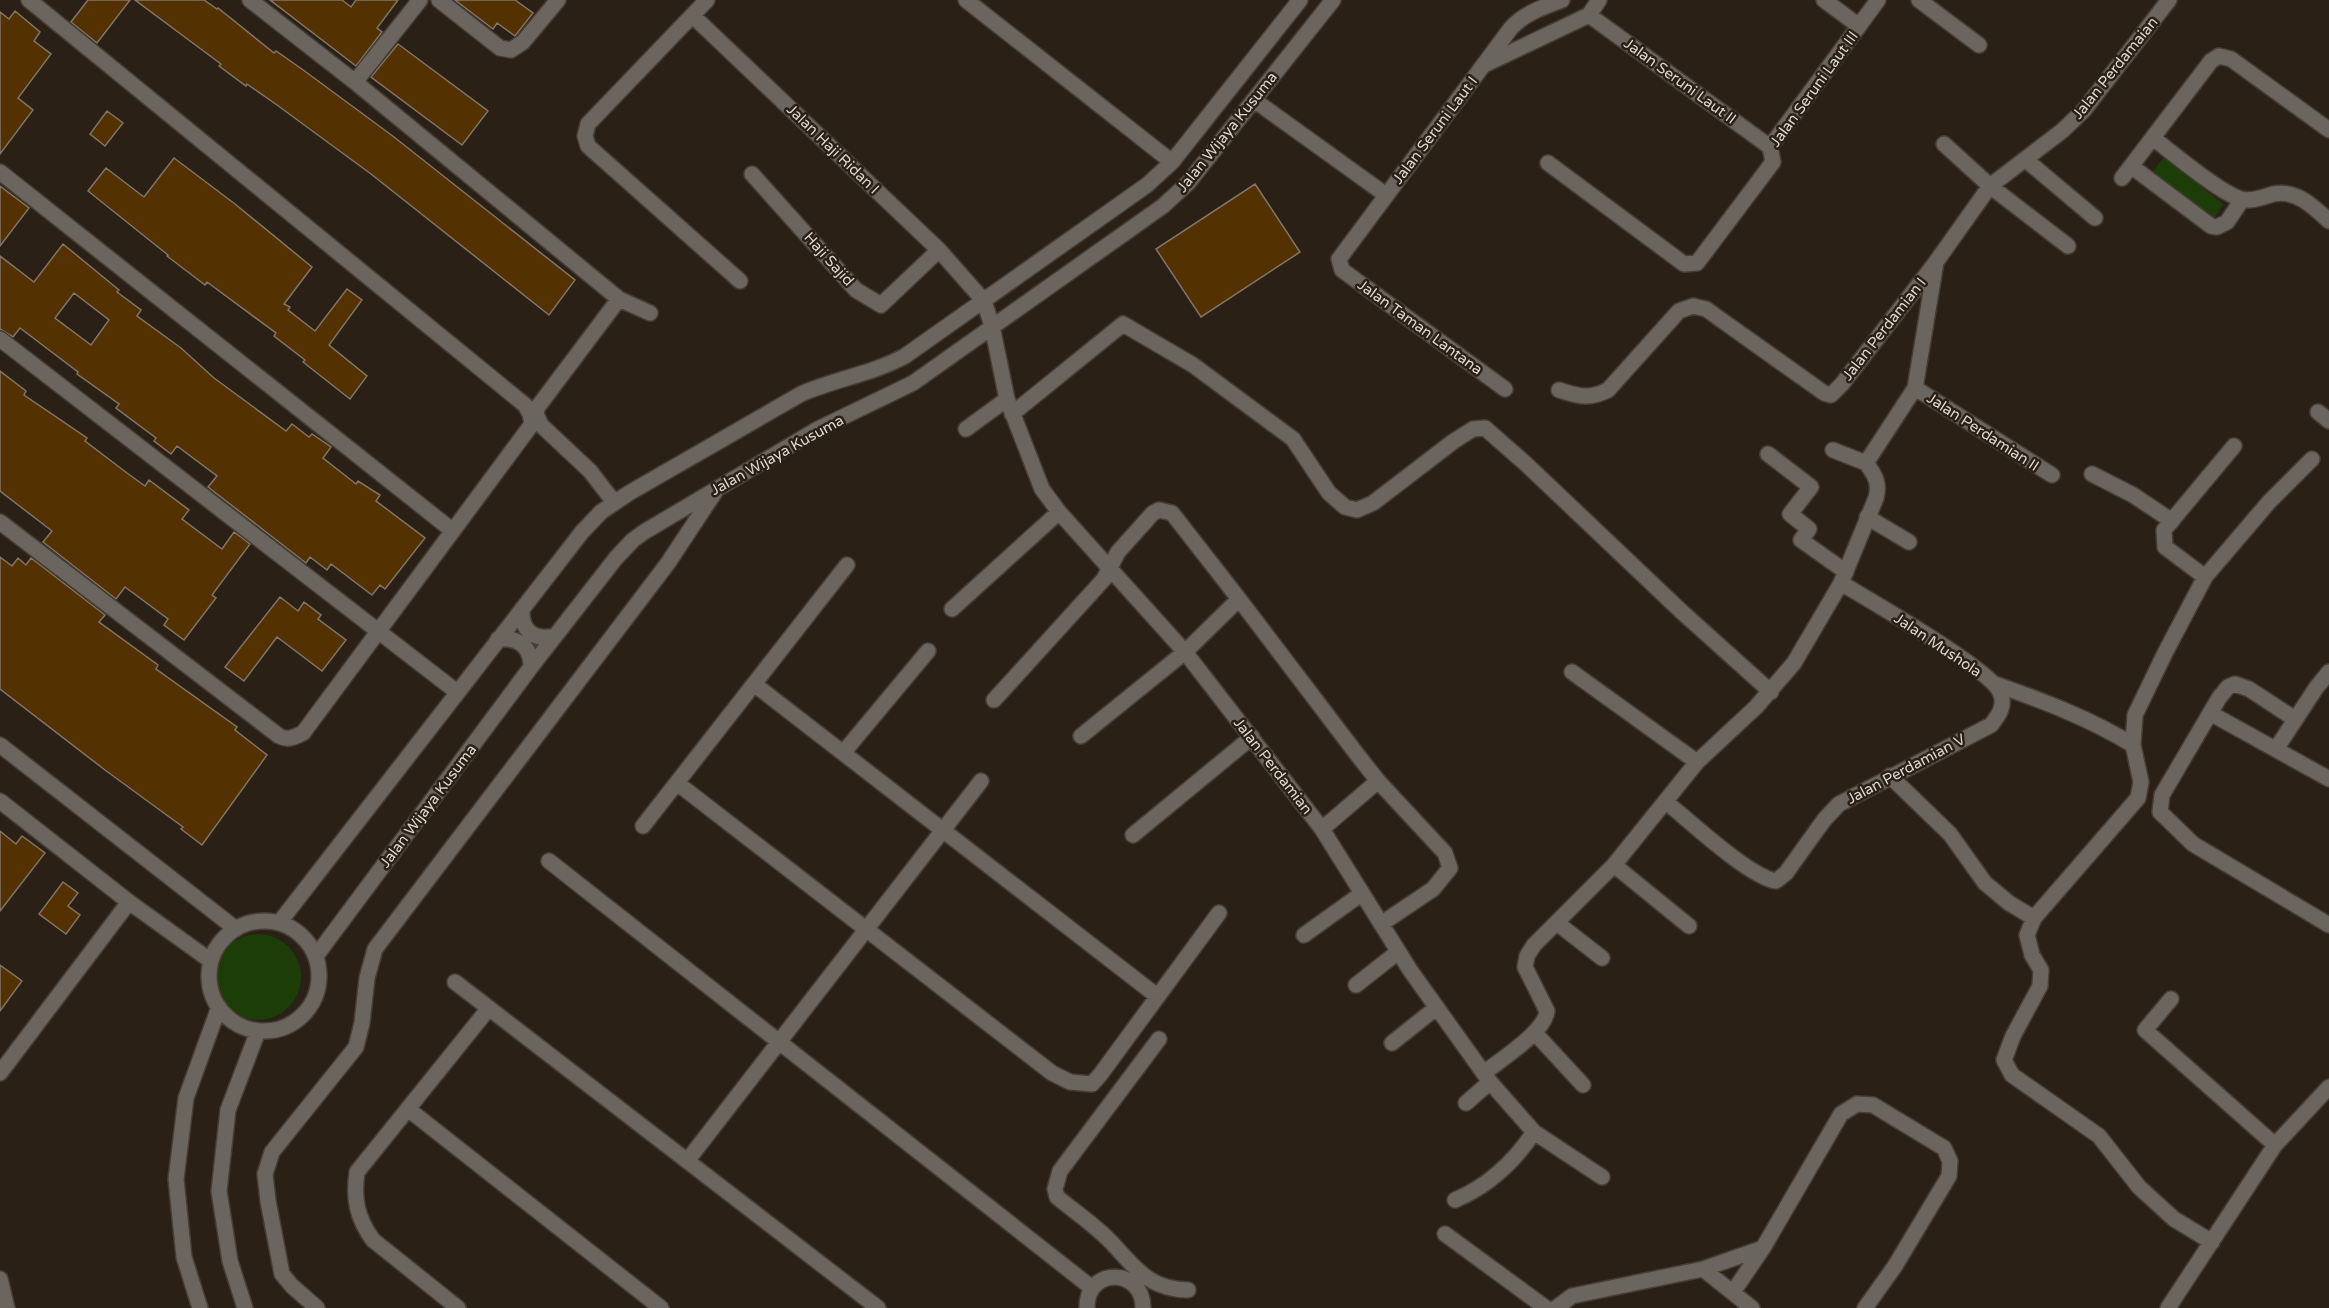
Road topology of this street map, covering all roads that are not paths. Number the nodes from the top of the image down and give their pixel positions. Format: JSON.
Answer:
{"nodes":[{"id":1,"x":250,"y":0,"type":"edge"},
{"id":2,"x":420,"y":0,"type":"edge"},
{"id":3,"x":439,"y":0,"type":"edge"},
{"id":4,"x":558,"y":0,"type":"edge"},
{"id":5,"x":707,"y":0,"type":"edge"},
{"id":6,"x":966,"y":0,"type":"edge"},
{"id":7,"x":1300,"y":0,"type":"edge"},
{"id":8,"x":1333,"y":0,"type":"edge"},
{"id":9,"x":1562,"y":0,"type":"edge"},
{"id":10,"x":1599,"y":0,"type":"edge"},
{"id":11,"x":1824,"y":0,"type":"edge"},
{"id":12,"x":1878,"y":0,"type":"edge"},
{"id":13,"x":1919,"y":0,"type":"edge"},
{"id":14,"x":2169,"y":0,"type":"edge"},
{"id":15,"x":36,"y":2,"type":"edge"},
{"id":16,"x":1589,"y":15,"type":"junction"},
{"id":17,"x":693,"y":16,"type":"junction"},
{"id":18,"x":1859,"y":26,"type":"junction"},
{"id":19,"x":1979,"y":45,"type":"dead end"},
{"id":20,"x":1484,"y":65,"type":"junction"},
{"id":21,"x":355,"y":82,"type":"junction"},
{"id":22,"x":1254,"y":100,"type":"junction"},
{"id":23,"x":2329,"y":130,"type":"edge"},
{"id":24,"x":2153,"y":138,"type":"junction"},
{"id":25,"x":1944,"y":144,"type":"dead end"},
{"id":26,"x":1770,"y":147,"type":"junction"},
{"id":27,"x":2026,"y":160,"type":"junction"},
{"id":28,"x":1172,"y":162,"type":"junction"},
{"id":29,"x":1548,"y":164,"type":"dead end"},
{"id":30,"x":0,"y":172,"type":"edge"},
{"id":31,"x":752,"y":174,"type":"dead end"},
{"id":32,"x":1990,"y":186,"type":"junction"},
{"id":33,"x":1386,"y":195,"type":"junction"},
{"id":34,"x":2242,"y":200,"type":"junction"},
{"id":35,"x":2095,"y":218,"type":"dead end"},
{"id":36,"x":2329,"y":221,"type":"edge"},
{"id":37,"x":2068,"y":246,"type":"dead end"},
{"id":38,"x":939,"y":250,"type":"junction"},
{"id":39,"x":1936,"y":262,"type":"junction"},
{"id":40,"x":1339,"y":263,"type":"joint"},
{"id":41,"x":740,"y":281,"type":"dead end"},
{"id":42,"x":619,"y":299,"type":"junction"},
{"id":43,"x":984,"y":301,"type":"junction"},
{"id":44,"x":650,"y":313,"type":"dead end"},
{"id":45,"x":992,"y":326,"type":"junction"},
{"id":46,"x":0,"y":339,"type":"edge"},
{"id":47,"x":1915,"y":388,"type":"junction"},
{"id":48,"x":1505,"y":389,"type":"dead end"},
{"id":49,"x":1559,"y":390,"type":"dead end"},
{"id":50,"x":1007,"y":399,"type":"junction"},
{"id":51,"x":1012,"y":414,"type":"junction"},
{"id":52,"x":966,"y":429,"type":"dead end"},
{"id":53,"x":2234,"y":446,"type":"dead end"},
{"id":54,"x":1833,"y":450,"type":"dead end"},
{"id":55,"x":1768,"y":454,"type":"dead end"},
{"id":56,"x":2313,"y":459,"type":"dead end"},
{"id":57,"x":1866,"y":463,"type":"junction"},
{"id":58,"x":2092,"y":474,"type":"dead end"},
{"id":59,"x":2052,"y":475,"type":"dead end"},
{"id":60,"x":718,"y":487,"type":"junction"},
{"id":61,"x":614,"y":502,"type":"junction"},
{"id":62,"x":1059,"y":512,"type":"junction"},
{"id":63,"x":1868,"y":517,"type":"junction"},
{"id":64,"x":2172,"y":521,"type":"junction"},
{"id":65,"x":0,"y":522,"type":"edge"},
{"id":66,"x":453,"y":531,"type":"junction"},
{"id":67,"x":1909,"y":542,"type":"dead end"},
{"id":68,"x":847,"y":565,"type":"dead end"},
{"id":69,"x":1110,"y":568,"type":"junction"},
{"id":70,"x":1844,"y":577,"type":"junction"},
{"id":71,"x":2205,"y":577,"type":"junction"},
{"id":72,"x":1239,"y":599,"type":"junction"},
{"id":73,"x":522,"y":609,"type":"junction"},
{"id":74,"x":952,"y":609,"type":"dead end"},
{"id":75,"x":378,"y":631,"type":"junction"},
{"id":76,"x":555,"y":636,"type":"junction"},
{"id":77,"x":498,"y":639,"type":"junction"},
{"id":78,"x":928,"y":651,"type":"dead end"},
{"id":79,"x":1185,"y":652,"type":"junction"},
{"id":80,"x":531,"y":667,"type":"junction"},
{"id":81,"x":1572,"y":672,"type":"dead end"},
{"id":82,"x":2329,"y":672,"type":"edge"},
{"id":83,"x":754,"y":684,"type":"junction"},
{"id":84,"x":1995,"y":684,"type":"junction"},
{"id":85,"x":457,"y":692,"type":"junction"},
{"id":86,"x":1771,"y":692,"type":"junction"},
{"id":87,"x":994,"y":700,"type":"dead end"},
{"id":88,"x":2210,"y":713,"type":"junction"},
{"id":89,"x":2295,"y":719,"type":"junction"},
{"id":90,"x":1991,"y":725,"type":"joint"},
{"id":91,"x":1082,"y":736,"type":"dead end"},
{"id":92,"x":1252,"y":737,"type":"junction"},
{"id":93,"x":2133,"y":744,"type":"junction"},
{"id":94,"x":0,"y":745,"type":"edge"},
{"id":95,"x":2276,"y":748,"type":"junction"},
{"id":96,"x":843,"y":753,"type":"junction"},
{"id":97,"x":1697,"y":762,"type":"junction"},
{"id":98,"x":1890,"y":776,"type":"junction"},
{"id":99,"x":2329,"y":778,"type":"edge"},
{"id":100,"x":981,"y":781,"type":"dead end"},
{"id":101,"x":1378,"y":781,"type":"junction"},
{"id":102,"x":677,"y":783,"type":"junction"},
{"id":103,"x":0,"y":801,"type":"edge"},
{"id":104,"x":1666,"y":802,"type":"junction"},
{"id":105,"x":643,"y":826,"type":"dead end"},
{"id":106,"x":1322,"y":829,"type":"junction"},
{"id":107,"x":944,"y":831,"type":"junction"},
{"id":108,"x":1133,"y":835,"type":"dead end"},
{"id":109,"x":549,"y":861,"type":"dead end"},
{"id":110,"x":1614,"y":865,"type":"junction"},
{"id":111,"x":1361,"y":894,"type":"junction"},
{"id":112,"x":129,"y":902,"type":"junction"},
{"id":113,"x":1219,"y":913,"type":"dead end"},
{"id":114,"x":2034,"y":918,"type":"junction"},
{"id":115,"x":279,"y":923,"type":"junction"},
{"id":116,"x":1557,"y":923,"type":"junction"},
{"id":117,"x":1381,"y":924,"type":"junction"},
{"id":118,"x":2329,"y":925,"type":"edge"},
{"id":119,"x":1689,"y":926,"type":"dead end"},
{"id":120,"x":236,"y":928,"type":"junction"},
{"id":121,"x":867,"y":930,"type":"junction"},
{"id":122,"x":1304,"y":936,"type":"dead end"},
{"id":123,"x":1398,"y":952,"type":"junction"},
{"id":124,"x":316,"y":956,"type":"junction"},
{"id":125,"x":1602,"y":958,"type":"dead end"},
{"id":126,"x":211,"y":961,"type":"junction"},
{"id":127,"x":455,"y":982,"type":"dead end"},
{"id":128,"x":1356,"y":985,"type":"dead end"},
{"id":129,"x":1157,"y":996,"type":"junction"},
{"id":130,"x":2171,"y":999,"type":"dead end"},
{"id":131,"x":219,"y":1007,"type":"junction"},
{"id":132,"x":489,"y":1008,"type":"junction"},
{"id":133,"x":1436,"y":1008,"type":"junction"},
{"id":134,"x":258,"y":1031,"type":"junction"},
{"id":135,"x":1535,"y":1033,"type":"junction"},
{"id":136,"x":1159,"y":1040,"type":"dead end"},
{"id":137,"x":779,"y":1043,"type":"junction"},
{"id":138,"x":1392,"y":1043,"type":"dead end"},
{"id":139,"x":0,"y":1073,"type":"edge"},
{"id":140,"x":1487,"y":1077,"type":"junction"},
{"id":141,"x":1583,"y":1085,"type":"dead end"},
{"id":142,"x":2329,"y":1088,"type":"edge"},
{"id":143,"x":1466,"y":1103,"type":"dead end"},
{"id":144,"x":408,"y":1109,"type":"junction"},
{"id":145,"x":1534,"y":1132,"type":"junction"},
{"id":146,"x":2275,"y":1144,"type":"junction"},
{"id":147,"x":687,"y":1161,"type":"junction"},
{"id":148,"x":1602,"y":1177,"type":"dead end"},
{"id":149,"x":1455,"y":1200,"type":"dead end"},
{"id":150,"x":1445,"y":1233,"type":"dead end"},
{"id":151,"x":2212,"y":1242,"type":"junction"},
{"id":152,"x":1763,"y":1248,"type":"junction"},
{"id":153,"x":1120,"y":1254,"type":"junction"},
{"id":154,"x":1703,"y":1269,"type":"junction"},
{"id":155,"x":1117,"y":1277,"type":"junction"},
{"id":156,"x":0,"y":1279,"type":"edge"},
{"id":157,"x":1163,"y":1287,"type":"junction"},
{"id":158,"x":1092,"y":1288,"type":"junction"},
{"id":159,"x":1188,"y":1290,"type":"dead end"},
{"id":160,"x":1733,"y":1292,"type":"junction"},
{"id":161,"x":1143,"y":1303,"type":"edge"},
{"id":162,"x":7,"y":1308,"type":"edge"},
{"id":163,"x":200,"y":1308,"type":"edge"},
{"id":164,"x":245,"y":1308,"type":"edge"},
{"id":165,"x":317,"y":1308,"type":"edge"},
{"id":166,"x":458,"y":1308,"type":"edge"},
{"id":167,"x":661,"y":1308,"type":"edge"},
{"id":168,"x":878,"y":1308,"type":"edge"},
{"id":169,"x":1087,"y":1308,"type":"edge"},
{"id":170,"x":1546,"y":1308,"type":"edge"},
{"id":171,"x":1556,"y":1308,"type":"edge"},
{"id":172,"x":1752,"y":1308,"type":"edge"},
{"id":173,"x":1865,"y":1308,"type":"edge"},
{"id":174,"x":2168,"y":1308,"type":"edge"}],
"edges":[{"from":1,"to":21,"type":"street"},
{"from":2,"to":21,"type":"street"},
{"from":3,"to":4,"type":"street"},
{"from":5,"to":17,"type":"street"},
{"from":6,"to":28,"type":"street"},
{"from":7,"to":28,"type":"street","name":"Jalan Wijaya Kusuma"},
{"from":8,"to":22,"type":"street","name":"Jalan Wijaya Kusuma"},
{"from":9,"to":20,"type":"street","name":"Jalan Seruni Laut I"},
{"from":10,"to":16,"type":"street"},
{"from":11,"to":18,"type":"street"},
{"from":12,"to":18,"type":"street","name":"Jalan Seruni Laut III"},
{"from":13,"to":19,"type":"street"},
{"from":14,"to":27,"type":"street","name":"Jalan Perdamaian"},
{"from":15,"to":66,"type":"street"},
{"from":16,"to":20,"type":"street","name":"Jalan Seruni Laut I"},
{"from":16,"to":26,"type":"street","name":"Jalan Seruni Laut II"},
{"from":17,"to":38,"type":"street","name":"Jalan Haji Ridan I"},
{"from":17,"to":41,"type":"street"},
{"from":18,"to":26,"type":"street","name":"Jalan Seruni Laut III"},
{"from":20,"to":33,"type":"street","name":"Jalan Seruni Laut I"},
{"from":21,"to":42,"type":"street"},
{"from":22,"to":33,"type":"street","name":"Jalan Seruni Laut I"},
{"from":22,"to":45,"type":"street","name":"Jalan Wijaya Kusuma"},
{"from":23,"to":24,"type":"street"},
{"from":24,"to":34,"type":"street"},
{"from":24,"to":34,"type":"street"},
{"from":25,"to":32,"type":"street"},
{"from":26,"to":29,"type":"street","name":"Jalan Seruni Laut III"},
{"from":27,"to":32,"type":"street","name":"Jalan Perdamaian"},
{"from":27,"to":35,"type":"street"},
{"from":28,"to":43,"type":"street","name":"Jalan Wijaya Kusuma"},
{"from":30,"to":66,"type":"street"},
{"from":31,"to":38,"type":"street","name":"Haji Sajid"},
{"from":32,"to":37,"type":"street"},
{"from":32,"to":39,"type":"street","name":"Jalan Perdamaian"},
{"from":33,"to":40,"type":"street","name":"Jalan Seruni Laut I"},
{"from":34,"to":36,"type":"street"},
{"from":38,"to":43,"type":"street","name":"Jalan Haji Ridan I"},
{"from":39,"to":47,"type":"street"},
{"from":39,"to":49,"type":"street","name":"Jalan Perdamian I"},
{"from":40,"to":48,"type":"street","name":"Jalan Taman Lantana"},
{"from":42,"to":44,"type":"street"},
{"from":42,"to":61,"type":"street"},
{"from":43,"to":45,"type":"street","name":"Jalan Perdamian"},
{"from":43,"to":61,"type":"street","name":"Jalan Wijaya Kusuma"},
{"from":45,"to":50,"type":"street","name":"Jalan Perdamian"},
{"from":45,"to":60,"type":"street","name":"Jalan Wijaya Kusuma"},
{"from":46,"to":75,"type":"street"},
{"from":47,"to":57,"type":"street"},
{"from":47,"to":59,"type":"street","name":"Jalan Perdamian II"},
{"from":50,"to":51,"type":"street","name":"Jalan Perdamian"},
{"from":50,"to":52,"type":"street"},
{"from":51,"to":62,"type":"street","name":"Jalan Perdamian"},
{"from":51,"to":86,"type":"street"},
{"from":53,"to":64,"type":"street"},
{"from":54,"to":57,"type":"street"},
{"from":55,"to":70,"type":"street","name":"Jalan Mushola"},
{"from":56,"to":71,"type":"street"},
{"from":57,"to":63,"type":"street"},
{"from":58,"to":64,"type":"street"},
{"from":60,"to":76,"type":"street","name":"Jalan Wijaya Kusuma"},
{"from":60,"to":165,"type":"street"},
{"from":61,"to":73,"type":"street","name":"Jalan Wijaya Kusuma"},
{"from":62,"to":69,"type":"street","name":"Jalan Perdamian"},
{"from":62,"to":74,"type":"street"},
{"from":63,"to":67,"type":"street"},
{"from":63,"to":70,"type":"street"},
{"from":64,"to":71,"type":"street"},
{"from":65,"to":75,"type":"street"},
{"from":66,"to":75,"type":"street"},
{"from":68,"to":83,"type":"street"},
{"from":69,"to":72,"type":"street"},
{"from":69,"to":79,"type":"street","name":"Jalan Perdamian"},
{"from":69,"to":87,"type":"street"},
{"from":70,"to":84,"type":"street","name":"Jalan Mushola"},
{"from":70,"to":86,"type":"street"},
{"from":71,"to":93,"type":"street"},
{"from":72,"to":79,"type":"street"},
{"from":72,"to":101,"type":"street"},
{"from":73,"to":76,"type":"street"},
{"from":73,"to":77,"type":"street","name":"Jalan Wijaya Kusuma"},
{"from":75,"to":85,"type":"street"},
{"from":76,"to":80,"type":"street","name":"Jalan Wijaya Kusuma"},
{"from":77,"to":80,"type":"street"},
{"from":77,"to":85,"type":"street","name":"Jalan Wijaya Kusuma"},
{"from":78,"to":96,"type":"street"},
{"from":79,"to":91,"type":"street"},
{"from":79,"to":92,"type":"street","name":"Jalan Perdamian"},
{"from":80,"to":124,"type":"street","name":"Jalan Wijaya Kusuma"},
{"from":81,"to":97,"type":"street"},
{"from":82,"to":89,"type":"street"},
{"from":83,"to":96,"type":"street"},
{"from":83,"to":102,"type":"street"},
{"from":84,"to":90,"type":"street","name":"Jalan Mushola"},
{"from":84,"to":93,"type":"street"},
{"from":85,"to":115,"type":"street","name":"Jalan Wijaya Kusuma"},
{"from":86,"to":97,"type":"street"},
{"from":88,"to":89,"type":"street"},
{"from":88,"to":95,"type":"street"},
{"from":88,"to":118,"type":"street"},
{"from":89,"to":95,"type":"street"},
{"from":90,"to":98,"type":"street","name":"Jalan Perdamian V"},
{"from":92,"to":106,"type":"street","name":"Jalan Perdamian"},
{"from":92,"to":108,"type":"street"},
{"from":93,"to":114,"type":"street"},
{"from":94,"to":120,"type":"street"},
{"from":95,"to":99,"type":"street"},
{"from":96,"to":107,"type":"street"},
{"from":97,"to":104,"type":"street"},
{"from":98,"to":104,"type":"street","name":"Jalan Perdamian V"},
{"from":98,"to":114,"type":"street"},
{"from":100,"to":107,"type":"street"},
{"from":101,"to":106,"type":"street"},
{"from":101,"to":117,"type":"street"},
{"from":102,"to":105,"type":"street"},
{"from":102,"to":121,"type":"street"},
{"from":103,"to":112,"type":"street"},
{"from":104,"to":110,"type":"street"},
{"from":106,"to":111,"type":"street","name":"Jalan Perdamian"},
{"from":107,"to":121,"type":"street"},
{"from":107,"to":129,"type":"street"},
{"from":109,"to":137,"type":"street"},
{"from":110,"to":116,"type":"street"},
{"from":110,"to":119,"type":"street"},
{"from":111,"to":117,"type":"street","name":"Jalan Perdamian"},
{"from":111,"to":122,"type":"street"},
{"from":112,"to":126,"type":"street"},
{"from":112,"to":139,"type":"street"},
{"from":113,"to":129,"type":"street"},
{"from":114,"to":151,"type":"street"},
{"from":115,"to":120,"type":"street"},
{"from":115,"to":124,"type":"street"},
{"from":116,"to":125,"type":"street"},
{"from":116,"to":135,"type":"street"},
{"from":117,"to":123,"type":"street","name":"Jalan Perdamian"},
{"from":120,"to":126,"type":"street"},
{"from":121,"to":129,"type":"street"},
{"from":121,"to":137,"type":"street"},
{"from":123,"to":128,"type":"street"},
{"from":123,"to":133,"type":"street","name":"Jalan Perdamian"},
{"from":124,"to":134,"type":"street"},
{"from":126,"to":131,"type":"street"},
{"from":127,"to":132,"type":"street"},
{"from":130,"to":146,"type":"street"},
{"from":131,"to":134,"type":"street"},
{"from":131,"to":163,"type":"street"},
{"from":132,"to":144,"type":"street"},
{"from":132,"to":147,"type":"street"},
{"from":133,"to":138,"type":"street"},
{"from":133,"to":140,"type":"street","name":"Jalan Perdamian"},
{"from":134,"to":164,"type":"street"},
{"from":135,"to":140,"type":"street"},
{"from":135,"to":141,"type":"street"},
{"from":136,"to":153,"type":"street"},
{"from":137,"to":147,"type":"street"},
{"from":137,"to":158,"type":"street"},
{"from":140,"to":143,"type":"street"},
{"from":140,"to":145,"type":"street","name":"Jalan Perdamian"},
{"from":142,"to":146,"type":"street"},
{"from":144,"to":166,"type":"street"},
{"from":144,"to":167,"type":"street"},
{"from":145,"to":148,"type":"street","name":"Jalan Perdamian"},
{"from":145,"to":149,"type":"street"},
{"from":146,"to":151,"type":"street"},
{"from":147,"to":168,"type":"street"},
{"from":150,"to":170,"type":"street"},
{"from":151,"to":174,"type":"street"},
{"from":152,"to":154,"type":"street"},
{"from":152,"to":160,"type":"street"},
{"from":152,"to":173,"type":"street"},
{"from":153,"to":155,"type":"street"},
{"from":153,"to":157,"type":"street"},
{"from":154,"to":160,"type":"street"},
{"from":154,"to":171,"type":"street"},
{"from":155,"to":158,"type":"street"},
{"from":155,"to":161,"type":"street"},
{"from":156,"to":162,"type":"street"},
{"from":157,"to":159,"type":"street"},
{"from":157,"to":161,"type":"street"},
{"from":158,"to":169,"type":"street"},
{"from":160,"to":172,"type":"street"}]}
